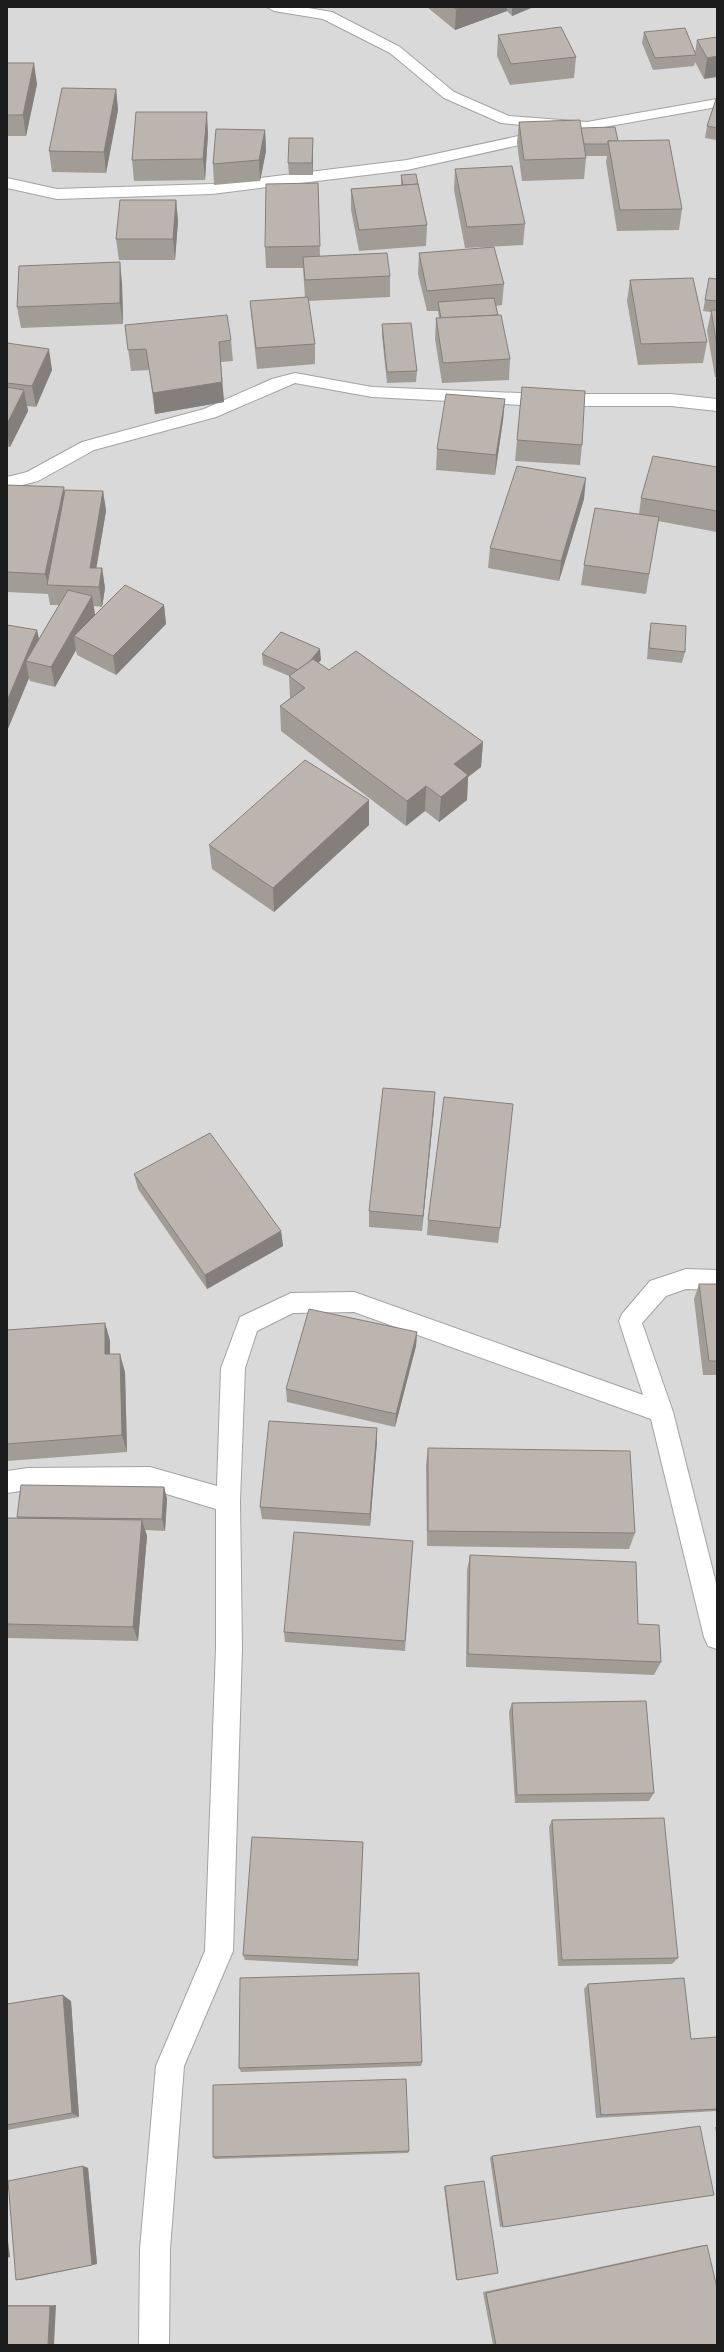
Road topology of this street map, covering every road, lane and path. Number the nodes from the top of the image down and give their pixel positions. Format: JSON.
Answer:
{"nodes":[{"id":1,"x":274,"y":7,"type":"edge"},
{"id":2,"x":717,"y":103,"type":"edge"},
{"id":3,"x":587,"y":126,"type":"junction"},
{"id":4,"x":7,"y":183,"type":"edge"},
{"id":5,"x":717,"y":405,"type":"edge"},
{"id":6,"x":7,"y":483,"type":"edge"},
{"id":7,"x":717,"y":1280,"type":"edge"},
{"id":8,"x":661,"y":1412,"type":"junction"},
{"id":9,"x":7,"y":1482,"type":"edge"},
{"id":10,"x":228,"y":1501,"type":"junction"},
{"id":11,"x":717,"y":1637,"type":"edge"},
{"id":12,"x":154,"y":2345,"type":"edge"}],
"edges":[{"from":1,"to":3,"type":"street"},
{"from":2,"to":3,"type":"street"},
{"from":3,"to":4,"type":"street"},
{"from":5,"to":6,"type":"street"},
{"from":7,"to":8,"type":"street"},
{"from":8,"to":10,"type":"street"},
{"from":8,"to":11,"type":"street"},
{"from":9,"to":10,"type":"street"},
{"from":10,"to":12,"type":"street"}]}
